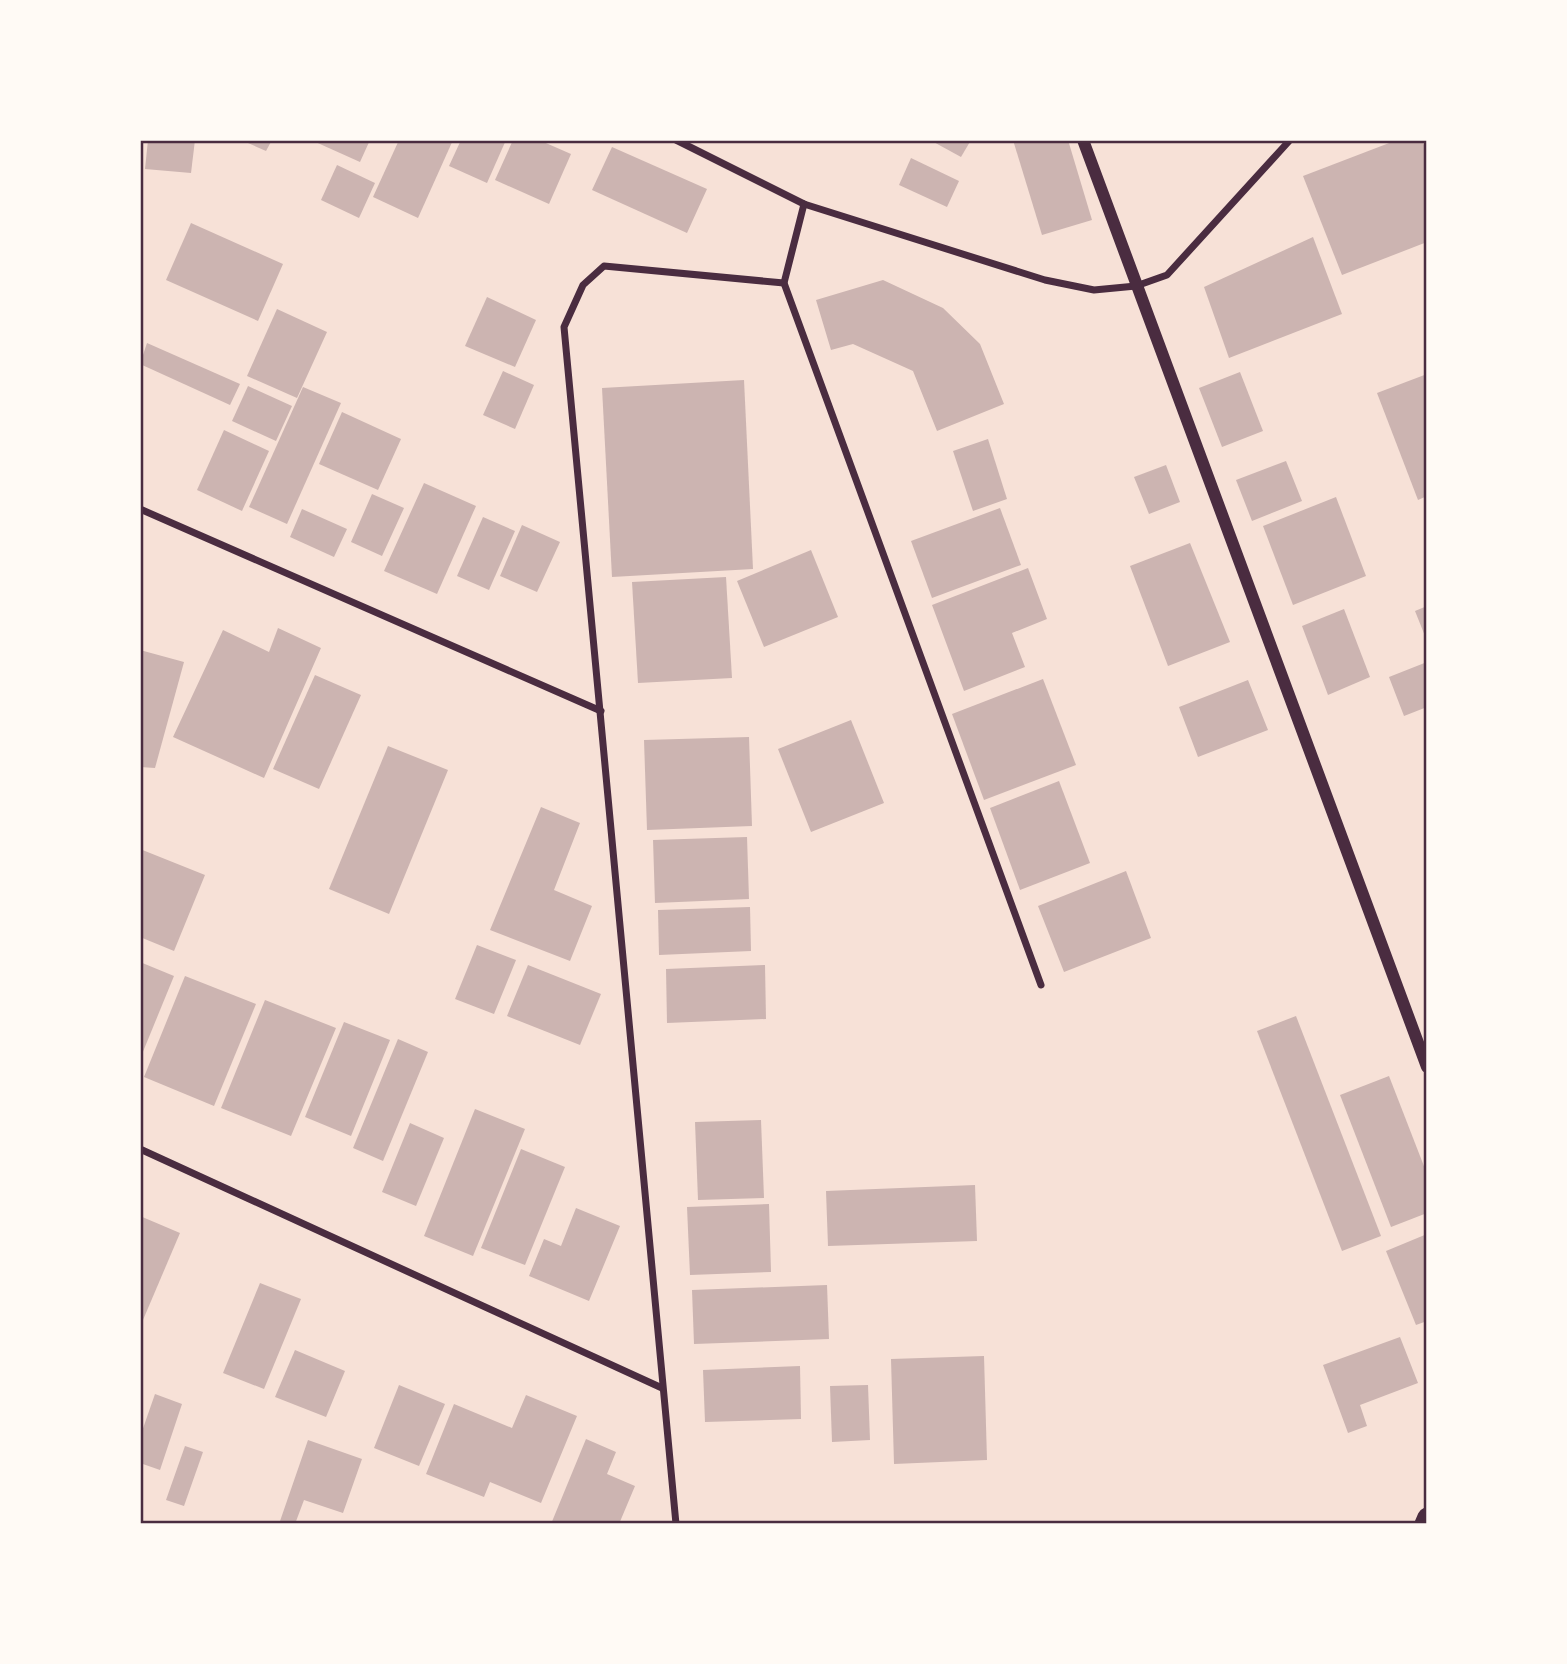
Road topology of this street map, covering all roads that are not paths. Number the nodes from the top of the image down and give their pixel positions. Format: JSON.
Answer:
{"nodes":[{"id":1,"x":677,"y":140,"type":"edge"},
{"id":2,"x":1083,"y":140,"type":"edge"},
{"id":3,"x":1290,"y":140,"type":"edge"},
{"id":4,"x":804,"y":204,"type":"junction"},
{"id":5,"x":784,"y":283,"type":"junction"},
{"id":6,"x":1136,"y":286,"type":"junction"},
{"id":7,"x":140,"y":509,"type":"edge"},
{"id":8,"x":601,"y":711,"type":"junction"},
{"id":9,"x":1041,"y":985,"type":"dead end"},
{"id":10,"x":1427,"y":1067,"type":"edge"},
{"id":11,"x":140,"y":1149,"type":"edge"},
{"id":12,"x":662,"y":1388,"type":"junction"},
{"id":13,"x":1427,"y":1517,"type":"edge"},
{"id":14,"x":676,"y":1524,"type":"edge"},
{"id":15,"x":1424,"y":1524,"type":"edge"}],
"edges":[{"from":1,"to":4,"type":"street"},
{"from":2,"to":6,"type":"street"},
{"from":3,"to":6,"type":"street"},
{"from":4,"to":5,"type":"street"},
{"from":4,"to":6,"type":"street"},
{"from":5,"to":8,"type":"street"},
{"from":5,"to":9,"type":"street"},
{"from":6,"to":10,"type":"street"},
{"from":7,"to":8,"type":"street"},
{"from":8,"to":12,"type":"street"},
{"from":11,"to":12,"type":"street"},
{"from":12,"to":14,"type":"street"},
{"from":13,"to":15,"type":"highway"}]}
